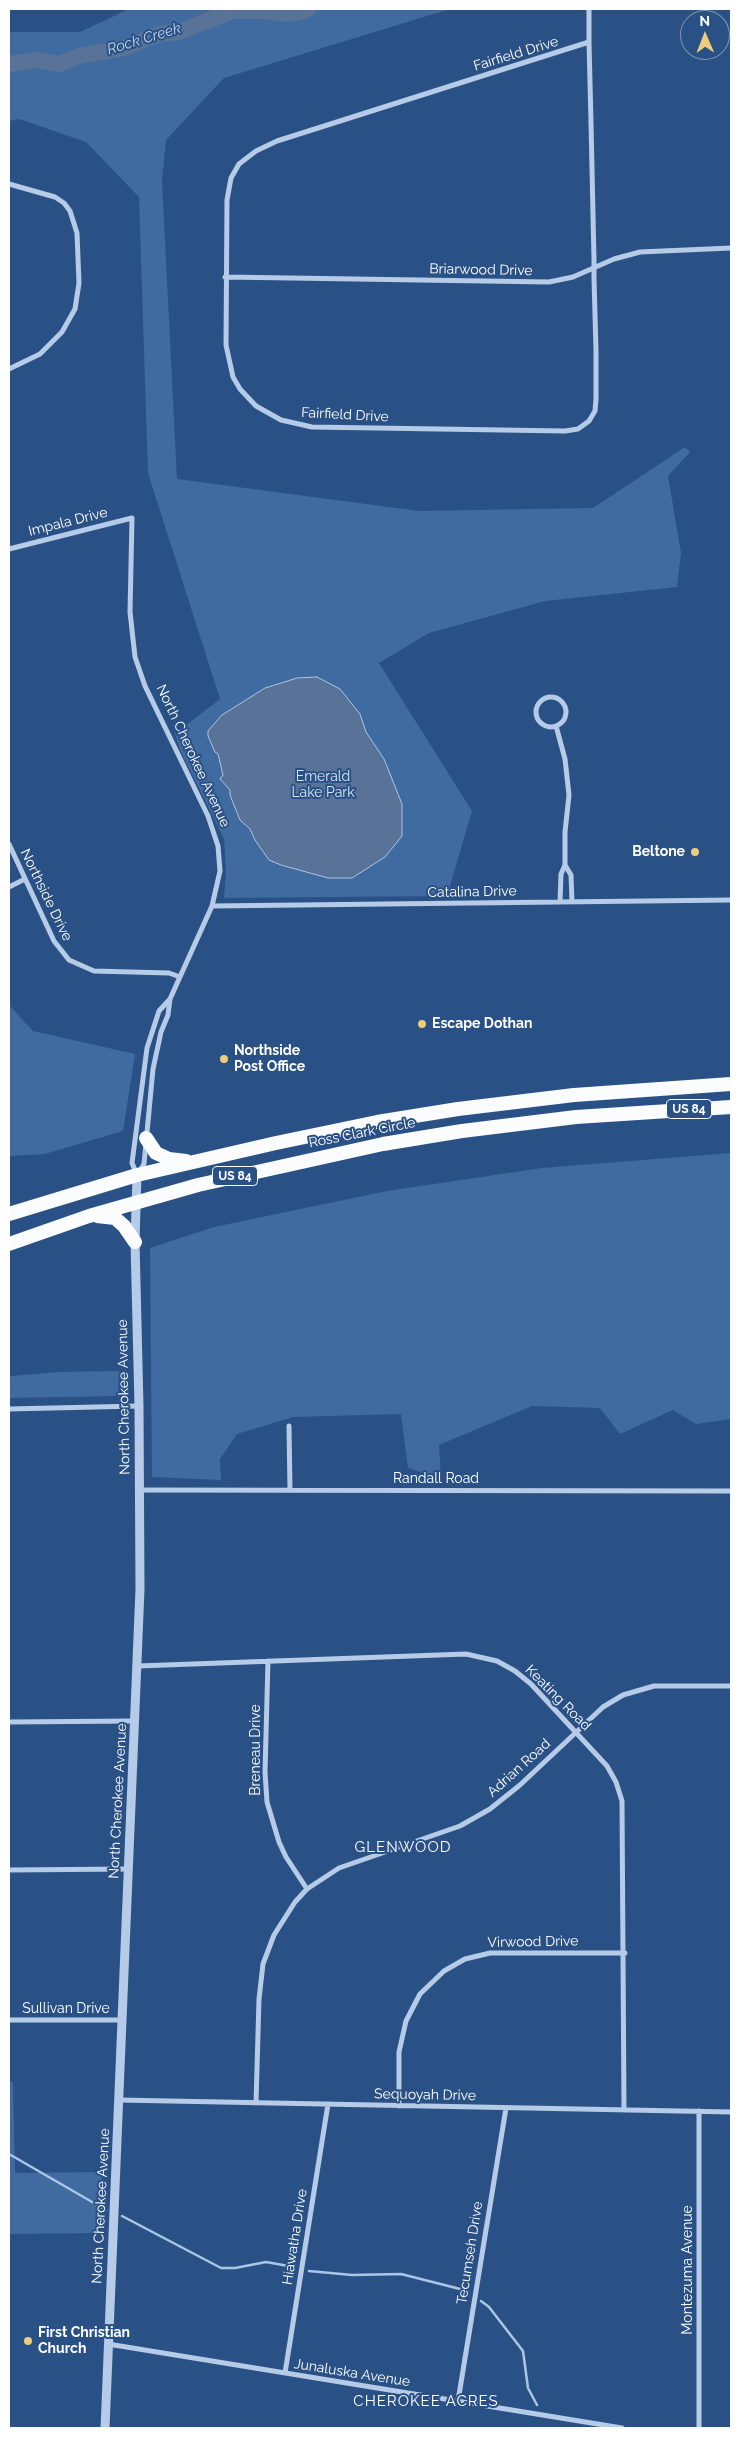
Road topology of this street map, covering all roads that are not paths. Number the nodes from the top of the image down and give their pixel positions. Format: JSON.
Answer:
{"nodes":[{"id":1,"x":589,"y":9,"type":"edge"},
{"id":2,"x":589,"y":42,"type":"junction"},
{"id":3,"x":9,"y":184,"type":"edge"},
{"id":4,"x":731,"y":248,"type":"edge"},
{"id":5,"x":594,"y":270,"type":"junction"},
{"id":6,"x":225,"y":276,"type":"junction"},
{"id":7,"x":9,"y":369,"type":"edge"},
{"id":8,"x":132,"y":518,"type":"joint"},
{"id":9,"x":9,"y":549,"type":"edge"},
{"id":10,"x":556,"y":726,"type":"junction"},
{"id":11,"x":9,"y":844,"type":"edge"},
{"id":12,"x":565,"y":865,"type":"junction"},
{"id":13,"x":25,"y":879,"type":"junction"},
{"id":14,"x":9,"y":887,"type":"edge"},
{"id":15,"x":731,"y":900,"type":"edge"},
{"id":16,"x":560,"y":902,"type":"junction"},
{"id":17,"x":572,"y":902,"type":"junction"},
{"id":18,"x":212,"y":906,"type":"junction"},
{"id":19,"x":180,"y":976,"type":"junction"},
{"id":20,"x":170,"y":999,"type":"junction"},
{"id":21,"x":731,"y":1084,"type":"edge"},
{"id":22,"x":680,"y":1087,"type":"junction"},
{"id":23,"x":574,"y":1095,"type":"junction"},
{"id":24,"x":731,"y":1107,"type":"edge"},
{"id":25,"x":668,"y":1110,"type":"junction"},
{"id":26,"x":425,"y":1114,"type":"junction"},
{"id":27,"x":576,"y":1117,"type":"junction"},
{"id":28,"x":429,"y":1136,"type":"junction"},
{"id":29,"x":146,"y":1138,"type":"junction"},
{"id":30,"x":194,"y":1162,"type":"junction"},
{"id":31,"x":137,"y":1175,"type":"junction"},
{"id":32,"x":135,"y":1202,"type":"junction"},
{"id":33,"x":9,"y":1214,"type":"edge"},
{"id":34,"x":88,"y":1216,"type":"junction"},
{"id":35,"x":135,"y":1242,"type":"junction"},
{"id":36,"x":9,"y":1244,"type":"edge"},
{"id":37,"x":139,"y":1406,"type":"junction"},
{"id":38,"x":9,"y":1409,"type":"edge"},
{"id":39,"x":289,"y":1426,"type":"dead end"},
{"id":40,"x":140,"y":1490,"type":"junction"},
{"id":41,"x":290,"y":1490,"type":"junction"},
{"id":42,"x":731,"y":1490,"type":"edge"},
{"id":43,"x":268,"y":1661,"type":"junction"},
{"id":44,"x":138,"y":1666,"type":"junction"},
{"id":45,"x":731,"y":1686,"type":"edge"},
{"id":46,"x":135,"y":1721,"type":"junction"},
{"id":47,"x":9,"y":1722,"type":"edge"},
{"id":48,"x":576,"y":1731,"type":"junction"},
{"id":49,"x":129,"y":1869,"type":"junction"},
{"id":50,"x":9,"y":1870,"type":"edge"},
{"id":51,"x":307,"y":1890,"type":"junction"},
{"id":52,"x":625,"y":1953,"type":"junction"},
{"id":53,"x":9,"y":2020,"type":"edge"},
{"id":54,"x":123,"y":2020,"type":"junction"},
{"id":55,"x":119,"y":2100,"type":"junction"},
{"id":56,"x":256,"y":2103,"type":"junction"},
{"id":57,"x":328,"y":2104,"type":"junction"},
{"id":58,"x":399,"y":2106,"type":"junction"},
{"id":59,"x":506,"y":2108,"type":"junction"},
{"id":60,"x":624,"y":2110,"type":"junction"},
{"id":61,"x":699,"y":2111,"type":"junction"},
{"id":62,"x":731,"y":2112,"type":"edge"},
{"id":63,"x":108,"y":2344,"type":"junction"},
{"id":64,"x":285,"y":2373,"type":"junction"},
{"id":65,"x":458,"y":2401,"type":"junction"},
{"id":66,"x":105,"y":2428,"type":"edge"},
{"id":67,"x":622,"y":2428,"type":"edge"},
{"id":68,"x":700,"y":2428,"type":"edge"}],
"edges":[{"from":1,"to":2,"type":"street","name":"Fairfield Drive"},
{"from":2,"to":5,"type":"street","name":"Fairfield Drive"},
{"from":2,"to":6,"type":"street","name":"Fairfield Drive"},
{"from":3,"to":7,"type":"street"},
{"from":4,"to":5,"type":"street","name":"Briarwood Drive"},
{"from":5,"to":6,"type":"street","name":"Briarwood Drive"},
{"from":5,"to":6,"type":"street","name":"Fairfield Drive"},
{"from":8,"to":9,"type":"street","name":"Impala Drive"},
{"from":8,"to":18,"type":"street","name":"North Cherokee Avenue"},
{"from":10,"to":10,"type":"street"},
{"from":10,"to":12,"type":"street"},
{"from":11,"to":13,"type":"street","name":"Northside Drive"},
{"from":12,"to":16,"type":"street"},
{"from":12,"to":17,"type":"street"},
{"from":13,"to":14,"type":"street"},
{"from":13,"to":19,"type":"street","name":"Northside Drive"},
{"from":15,"to":17,"type":"street","name":"Catalina Drive"},
{"from":16,"to":17,"type":"street","name":"Catalina Drive"},
{"from":16,"to":18,"type":"street","name":"Catalina Drive"},
{"from":18,"to":19,"type":"street","name":"North Cherokee Avenue"},
{"from":19,"to":20,"type":"street","name":"North Cherokee Avenue"},
{"from":20,"to":29,"type":"street","name":"North Cherokee Avenue"},
{"from":20,"to":31,"type":"street","name":"North Cherokee Avenue"},
{"from":21,"to":22,"type":"highway","name":"Ross Clark Circle","number":"US 84"},
{"from":22,"to":23,"type":"highway","name":"Ross Clark Circle","number":"US 84"},
{"from":22,"to":25,"type":"highway"},
{"from":23,"to":26,"type":"highway","name":"Ross Clark Circle","number":"US 84"},
{"from":23,"to":27,"type":"highway"},
{"from":24,"to":25,"type":"highway","name":"Ross Clark Circle","number":"US 84"},
{"from":25,"to":27,"type":"highway","name":"Ross Clark Circle","number":"US 84"},
{"from":26,"to":28,"type":"highway"},
{"from":26,"to":30,"type":"highway","name":"Ross Clark Circle","number":"US 84"},
{"from":27,"to":28,"type":"highway","name":"Ross Clark Circle","number":"US 84"},
{"from":28,"to":32,"type":"highway","name":"Ross Clark Circle","number":"US 84"},
{"from":29,"to":30,"type":"highway"},
{"from":29,"to":31,"type":"street","name":"North Cherokee Avenue"},
{"from":30,"to":31,"type":"highway","name":"Ross Clark Circle","number":"US 84"},
{"from":31,"to":32,"type":"street","name":"North Cherokee Avenue"},
{"from":31,"to":33,"type":"highway","name":"Ross Clark Circle","number":"US 84"},
{"from":32,"to":34,"type":"highway","name":"Ross Clark Circle","number":"US 84"},
{"from":32,"to":35,"type":"street","name":"North Cherokee Avenue"},
{"from":34,"to":35,"type":"highway"},
{"from":34,"to":36,"type":"highway","name":"Ross Clark Circle","number":"US 84"},
{"from":35,"to":37,"type":"street","name":"North Cherokee Avenue"},
{"from":37,"to":38,"type":"street"},
{"from":37,"to":40,"type":"street","name":"North Cherokee Avenue"},
{"from":39,"to":41,"type":"street"},
{"from":40,"to":41,"type":"street","name":"Randall Road"},
{"from":40,"to":44,"type":"street","name":"North Cherokee Avenue"},
{"from":41,"to":42,"type":"street","name":"Randall Road"},
{"from":43,"to":44,"type":"street","name":"Keating Road"},
{"from":43,"to":48,"type":"street","name":"Keating Road"},
{"from":43,"to":51,"type":"street","name":"Breneau Drive"},
{"from":44,"to":46,"type":"street","name":"North Cherokee Avenue"},
{"from":45,"to":48,"type":"street","name":"Adrian Road"},
{"from":46,"to":47,"type":"street"},
{"from":46,"to":49,"type":"street","name":"North Cherokee Avenue"},
{"from":48,"to":51,"type":"street","name":"Adrian Road"},
{"from":48,"to":52,"type":"street","name":"Keating Road"},
{"from":49,"to":50,"type":"street"},
{"from":49,"to":54,"type":"street","name":"North Cherokee Avenue"},
{"from":51,"to":56,"type":"street","name":"Adrian Road"},
{"from":52,"to":58,"type":"street","name":"Virwood Drive"},
{"from":52,"to":60,"type":"street","name":"Keating Road"},
{"from":53,"to":54,"type":"street","name":"Sullivan Drive"},
{"from":54,"to":55,"type":"street","name":"North Cherokee Avenue"},
{"from":55,"to":56,"type":"street","name":"Sequoyah Drive"},
{"from":55,"to":63,"type":"street","name":"North Cherokee Avenue"},
{"from":56,"to":57,"type":"street","name":"Sequoyah Drive"},
{"from":57,"to":58,"type":"street","name":"Sequoyah Drive"},
{"from":57,"to":64,"type":"street","name":"Hiawatha Drive"},
{"from":58,"to":59,"type":"street","name":"Sequoyah Drive"},
{"from":59,"to":60,"type":"street","name":"Sequoyah Drive"},
{"from":59,"to":65,"type":"street","name":"Tecumseh Drive"},
{"from":60,"to":61,"type":"street","name":"Sequoyah Drive"},
{"from":61,"to":62,"type":"street","name":"Sequoyah Drive"},
{"from":61,"to":68,"type":"street","name":"Montezuma Avenue"},
{"from":63,"to":64,"type":"street","name":"Junaluska Avenue"},
{"from":63,"to":66,"type":"street","name":"North Cherokee Avenue"},
{"from":64,"to":65,"type":"street","name":"Junaluska Avenue"},
{"from":65,"to":67,"type":"street","name":"Junaluska Avenue"}]}
